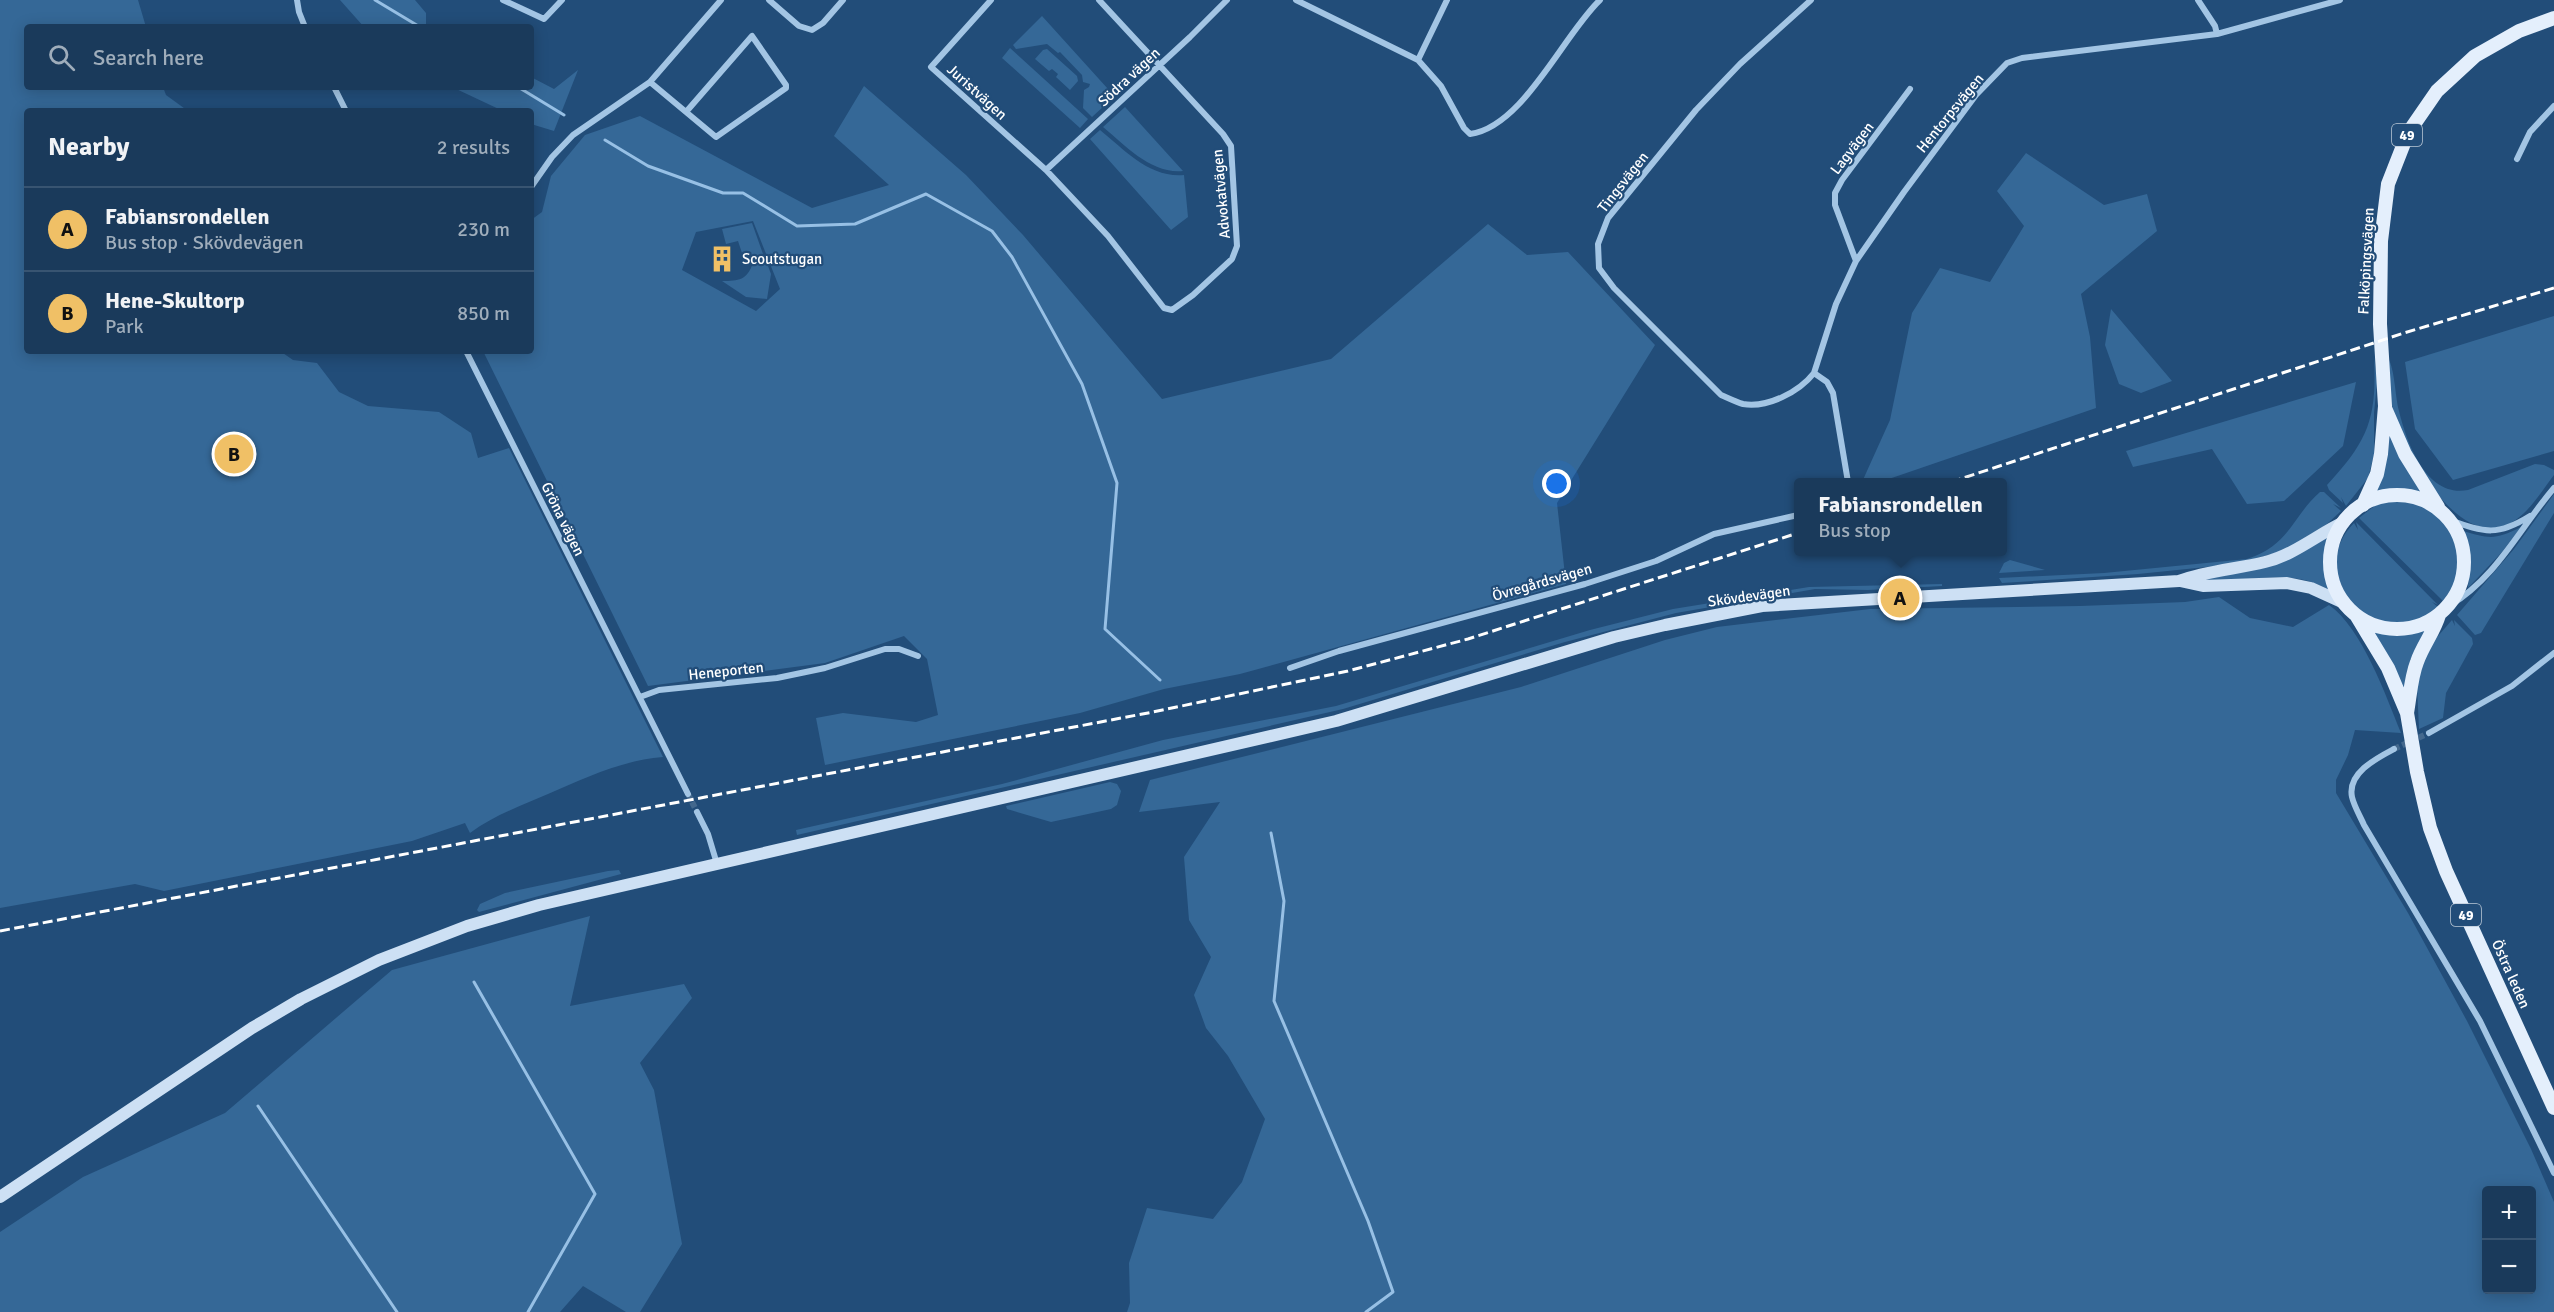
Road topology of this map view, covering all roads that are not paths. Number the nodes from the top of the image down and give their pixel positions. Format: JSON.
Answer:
{"nodes":[{"id":1,"x":297,"y":0,"type":"edge"},
{"id":2,"x":503,"y":0,"type":"edge"},
{"id":3,"x":562,"y":0,"type":"edge"},
{"id":4,"x":721,"y":0,"type":"edge"},
{"id":5,"x":768,"y":0,"type":"edge"},
{"id":6,"x":843,"y":0,"type":"edge"},
{"id":7,"x":991,"y":0,"type":"edge"},
{"id":8,"x":1099,"y":0,"type":"edge"},
{"id":9,"x":1227,"y":0,"type":"edge"},
{"id":10,"x":1296,"y":0,"type":"edge"},
{"id":11,"x":1447,"y":0,"type":"edge"},
{"id":12,"x":1600,"y":0,"type":"edge"},
{"id":13,"x":1811,"y":0,"type":"edge"},
{"id":14,"x":2198,"y":0,"type":"edge"},
{"id":15,"x":2340,"y":0,"type":"edge"},
{"id":16,"x":2554,"y":18,"type":"edge"},
{"id":17,"x":304,"y":24,"type":"edge"},
{"id":18,"x":2217,"y":34,"type":"junction"},
{"id":19,"x":1418,"y":60,"type":"junction"},
{"id":20,"x":1159,"y":65,"type":"junction"},
{"id":21,"x":650,"y":82,"type":"junction"},
{"id":22,"x":1910,"y":89,"type":"dead end"},
{"id":23,"x":336,"y":90,"type":"edge"},
{"id":24,"x":2554,"y":106,"type":"edge"},
{"id":25,"x":344,"y":108,"type":"edge"},
{"id":26,"x":686,"y":112,"type":"junction"},
{"id":27,"x":2517,"y":159,"type":"dead end"},
{"id":28,"x":1046,"y":170,"type":"junction"},
{"id":29,"x":534,"y":183,"type":"edge"},
{"id":30,"x":1856,"y":261,"type":"junction"},
{"id":31,"x":468,"y":354,"type":"edge"},
{"id":32,"x":1814,"y":373,"type":"junction"},
{"id":33,"x":2385,"y":406,"type":"junction"},
{"id":34,"x":1847,"y":478,"type":"edge"},
{"id":35,"x":2554,"y":488,"type":"edge"},
{"id":36,"x":2363,"y":505,"type":"junction"},
{"id":37,"x":2439,"y":510,"type":"junction"},
{"id":38,"x":1794,"y":516,"type":"edge"},
{"id":39,"x":2530,"y":516,"type":"junction"},
{"id":40,"x":2450,"y":520,"type":"junction"},
{"id":41,"x":2344,"y":522,"type":"junction"},
{"id":42,"x":2179,"y":580,"type":"junction"},
{"id":43,"x":2344,"y":603,"type":"junction"},
{"id":44,"x":2444,"y":610,"type":"junction"},
{"id":45,"x":2356,"y":615,"type":"junction"},
{"id":46,"x":2554,"y":653,"type":"edge"},
{"id":47,"x":918,"y":656,"type":"dead end"},
{"id":48,"x":1290,"y":668,"type":"dead end"},
{"id":49,"x":640,"y":697,"type":"junction"},
{"id":50,"x":2407,"y":713,"type":"junction"},
{"id":51,"x":2429,"y":733,"type":"tunnel mouth"},
{"id":52,"x":2394,"y":748,"type":"tunnel mouth"},
{"id":53,"x":688,"y":794,"type":"tunnel mouth"},
{"id":54,"x":697,"y":812,"type":"tunnel mouth"},
{"id":55,"x":717,"y":864,"type":"junction"},
{"id":56,"x":2554,"y":1108,"type":"edge"},
{"id":57,"x":2554,"y":1173,"type":"edge"},
{"id":58,"x":0,"y":1197,"type":"edge"}],
"edges":[{"from":1,"to":17,"type":"street"},
{"from":2,"to":3,"type":"street"},
{"from":4,"to":21,"type":"street"},
{"from":5,"to":6,"type":"street"},
{"from":7,"to":28,"type":"street","name":"Juristvägen"},
{"from":8,"to":20,"type":"street"},
{"from":9,"to":20,"type":"street","name":"Södra vägen"},
{"from":10,"to":19,"type":"street"},
{"from":11,"to":19,"type":"street"},
{"from":12,"to":19,"type":"street"},
{"from":13,"to":32,"type":"street","name":"Tingsvägen"},
{"from":14,"to":18,"type":"street"},
{"from":15,"to":18,"type":"street","name":"Hentorpsvägen"},
{"from":16,"to":33,"type":"main road","name":"Falköpingsvägen","number":"49"},
{"from":18,"to":30,"type":"street","name":"Hentorpsvägen"},
{"from":20,"to":28,"type":"street","name":"Södra vägen"},
{"from":20,"to":28,"type":"street","name":"Advokatvägen"},
{"from":21,"to":26,"type":"street"},
{"from":21,"to":29,"type":"street"},
{"from":22,"to":30,"type":"street","name":"Lagvägen"},
{"from":23,"to":25,"type":"street"},
{"from":24,"to":27,"type":"street"},
{"from":26,"to":26,"type":"street"},
{"from":30,"to":32,"type":"street","name":"Hentorpsvägen"},
{"from":31,"to":49,"type":"street","name":"Gröna vägen"},
{"from":32,"to":34,"type":"street"},
{"from":33,"to":36,"type":"main road","name":"Falköpingsvägen","number":"49"},
{"from":33,"to":37,"type":"main road","name":"Falköpingsvägen","number":"49"},
{"from":35,"to":39,"type":"street"},
{"from":36,"to":37,"type":"main road","number":"49"},
{"from":36,"to":41,"type":"main road","number":"49"},
{"from":37,"to":40,"type":"main road","number":"49"},
{"from":38,"to":48,"type":"street","name":"Övregårdsvägen"},
{"from":39,"to":40,"type":"street"},
{"from":39,"to":44,"type":"street"},
{"from":40,"to":44,"type":"main road","number":"49"},
{"from":41,"to":42,"type":"main road"},
{"from":41,"to":43,"type":"main road","number":"49"},
{"from":42,"to":43,"type":"main road"},
{"from":42,"to":55,"type":"main road","name":"Skövdevägen"},
{"from":43,"to":45,"type":"main road","number":"49"},
{"from":44,"to":45,"type":"main road","number":"49"},
{"from":44,"to":50,"type":"main road","name":"Östra leden","number":"49"},
{"from":45,"to":50,"type":"main road","name":"Östra leden","number":"49"},
{"from":46,"to":51,"type":"street"},
{"from":47,"to":49,"type":"street","name":"Heneporten"},
{"from":49,"to":53,"type":"street"},
{"from":50,"to":56,"type":"main road","name":"Östra leden","number":"49"},
{"from":52,"to":57,"type":"street"},
{"from":54,"to":55,"type":"street"},
{"from":55,"to":58,"type":"main road","name":"Skövdevägen"}]}
